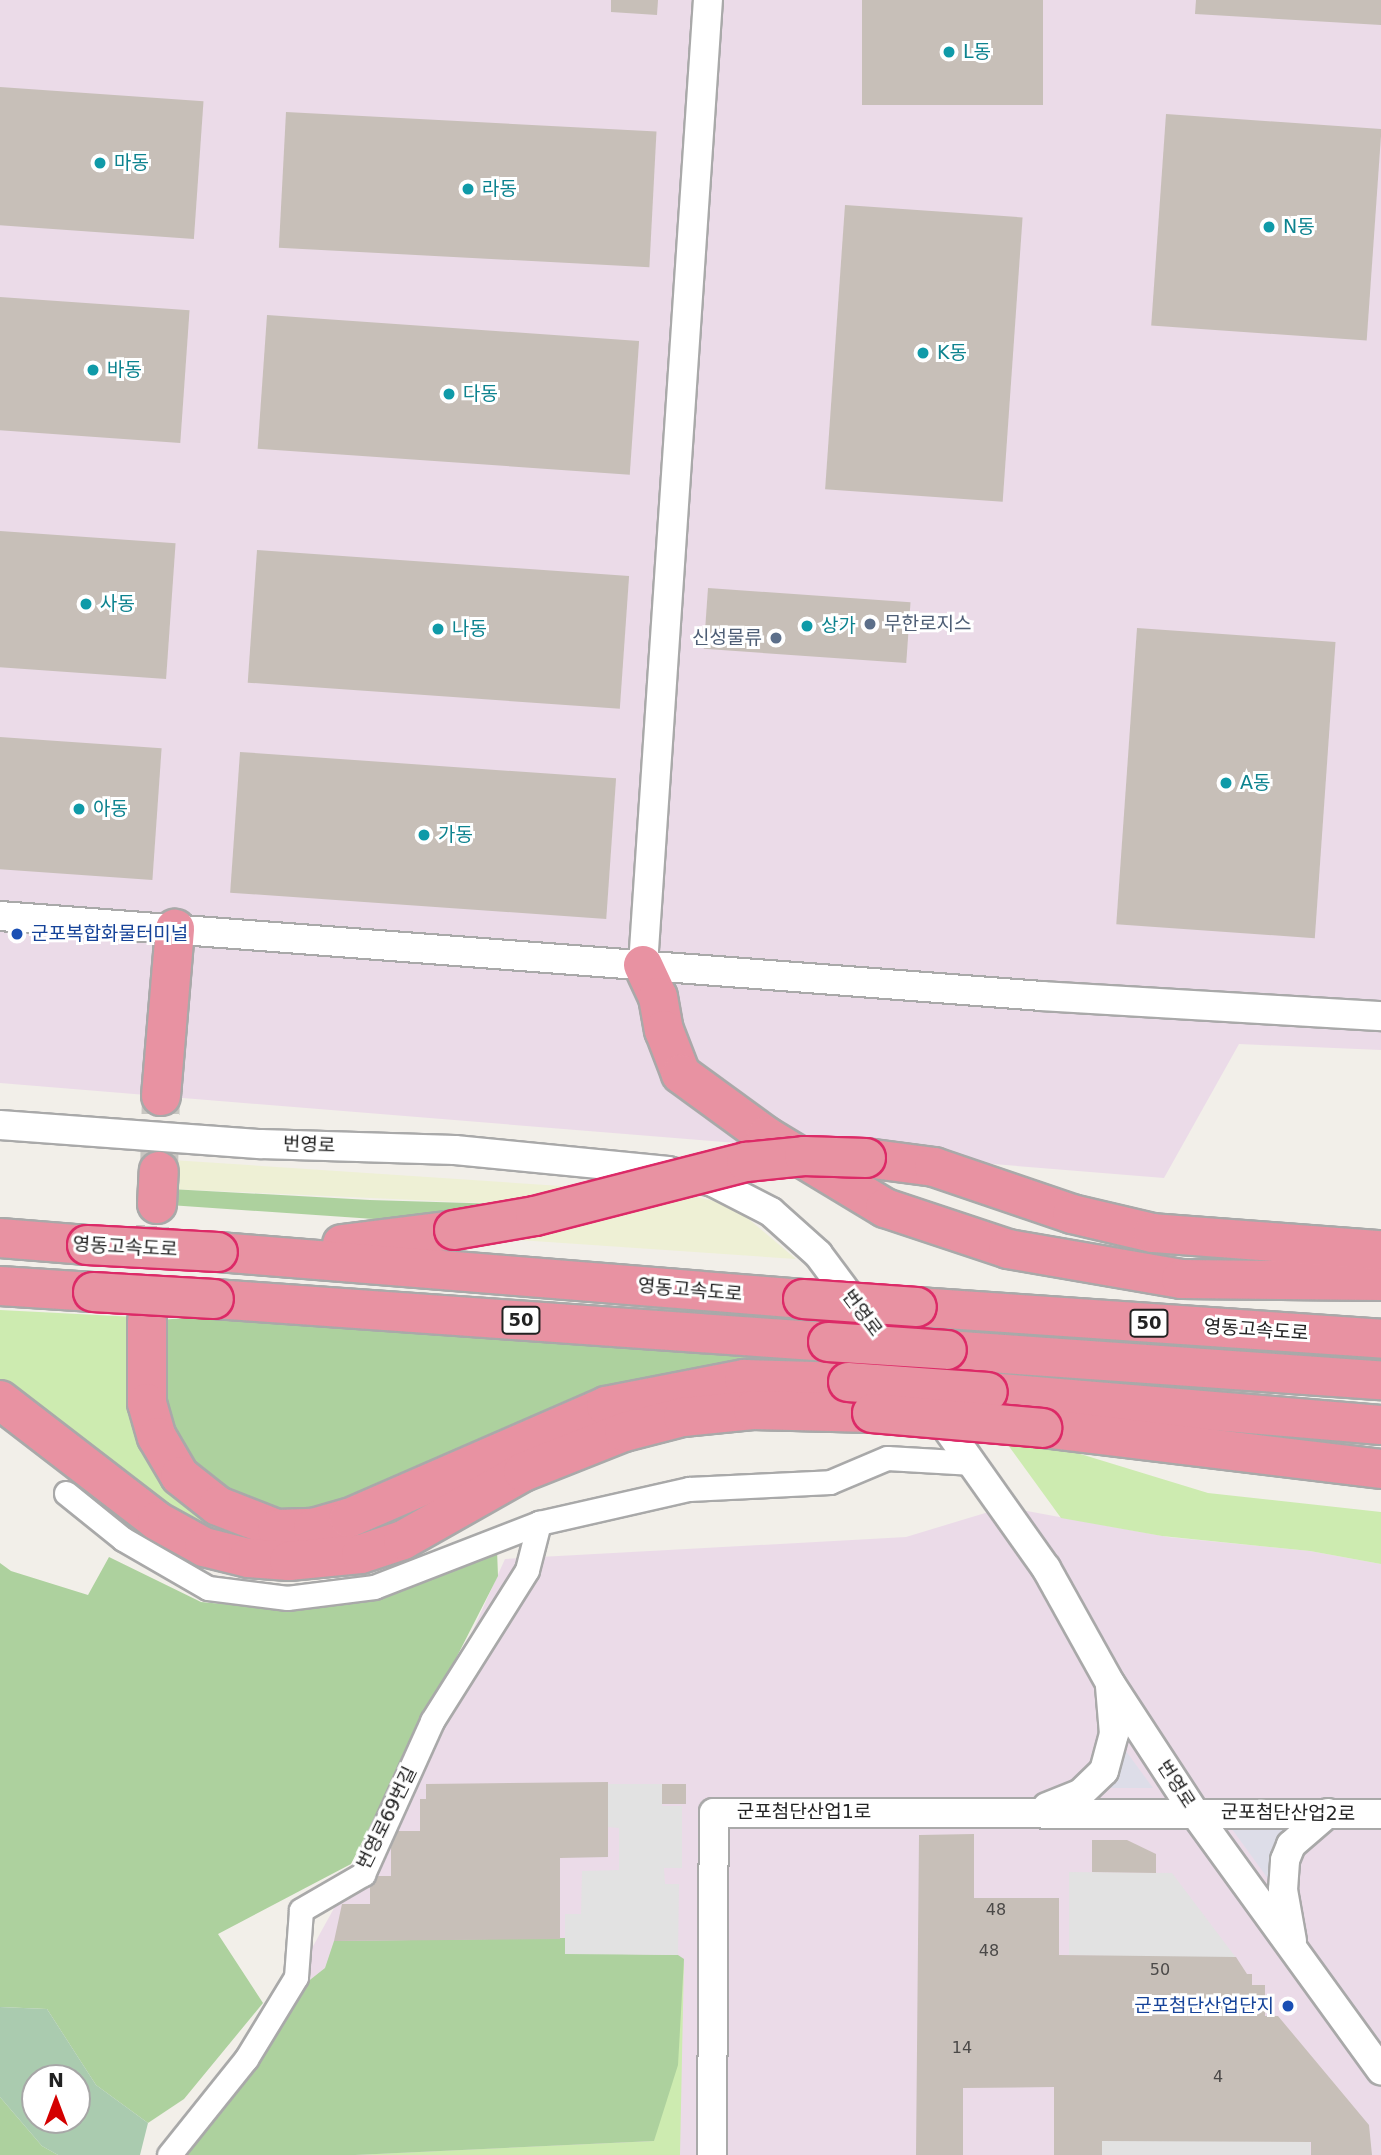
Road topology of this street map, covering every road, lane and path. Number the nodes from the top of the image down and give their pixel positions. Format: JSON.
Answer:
{"nodes":[{"id":1,"x":708,"y":0,"type":"edge"},
{"id":2,"x":0,"y":916,"type":"edge"},
{"id":3,"x":176,"y":929,"type":"junction"},
{"id":4,"x":643,"y":965,"type":"junction"},
{"id":5,"x":1381,"y":1017,"type":"edge"},
{"id":6,"x":161,"y":1096,"type":"tunnel mouth"},
{"id":7,"x":0,"y":1125,"type":"edge"},
{"id":8,"x":0,"y":1238,"type":"edge"},
{"id":9,"x":1381,"y":1250,"type":"edge"},
{"id":10,"x":235,"y":1253,"type":"junction"},
{"id":11,"x":1381,"y":1281,"type":"edge"},
{"id":12,"x":0,"y":1286,"type":"edge"},
{"id":13,"x":147,"y":1321,"type":"tunnel mouth"},
{"id":14,"x":1381,"y":1339,"type":"edge"},
{"id":15,"x":1381,"y":1380,"type":"edge"},
{"id":16,"x":0,"y":1401,"type":"edge"},
{"id":17,"x":1381,"y":1424,"type":"edge"},
{"id":18,"x":973,"y":1463,"type":"junction"},
{"id":19,"x":1381,"y":1469,"type":"edge"},
{"id":20,"x":66,"y":1493,"type":"dead end"},
{"id":21,"x":538,"y":1523,"type":"junction"},
{"id":22,"x":1110,"y":1683,"type":"junction"},
{"id":23,"x":1033,"y":1811,"type":"junction"},
{"id":24,"x":1194,"y":1812,"type":"junction"},
{"id":25,"x":1328,"y":1814,"type":"junction"},
{"id":26,"x":1381,"y":1814,"type":"edge"},
{"id":27,"x":1294,"y":1951,"type":"junction"},
{"id":28,"x":1381,"y":2070,"type":"edge"},
{"id":29,"x":169,"y":2155,"type":"edge"},
{"id":30,"x":712,"y":2155,"type":"edge"}],
"edges":[{"from":1,"to":4,"type":"street"},
{"from":2,"to":3,"type":"street"},
{"from":3,"to":4,"type":"street"},
{"from":3,"to":6,"type":"highway"},
{"from":4,"to":5,"type":"street"},
{"from":4,"to":11,"type":"highway"},
{"from":7,"to":18,"type":"street","name":"번영로"},
{"from":8,"to":10,"type":"highway","name":"영동고속도로","number":"50","bridge":true},
{"from":9,"to":10,"type":"highway","bridge":true},
{"from":10,"to":14,"type":"highway","name":"영동고속도로","number":"50","bridge":true},
{"from":12,"to":15,"type":"highway","number":"50","bridge":true},
{"from":13,"to":17,"type":"highway","bridge":true},
{"from":16,"to":19,"type":"highway","bridge":true},
{"from":18,"to":21,"type":"street"},
{"from":18,"to":22,"type":"street","name":"번영로"},
{"from":20,"to":21,"type":"street"},
{"from":21,"to":29,"type":"street","name":"번영로69번길"},
{"from":22,"to":23,"type":"street"},
{"from":22,"to":24,"type":"street","name":"번영로"},
{"from":23,"to":24,"type":"street","name":"군포첨단산업1로"},
{"from":23,"to":30,"type":"street","name":"군포첨단산업1로"},
{"from":24,"to":25,"type":"street","name":"군포첨단산업2로"},
{"from":24,"to":27,"type":"street","name":"번영로"},
{"from":25,"to":26,"type":"street","name":"군포첨단산업2로"},
{"from":25,"to":27,"type":"street"},
{"from":27,"to":28,"type":"street","name":"번영로"}]}
